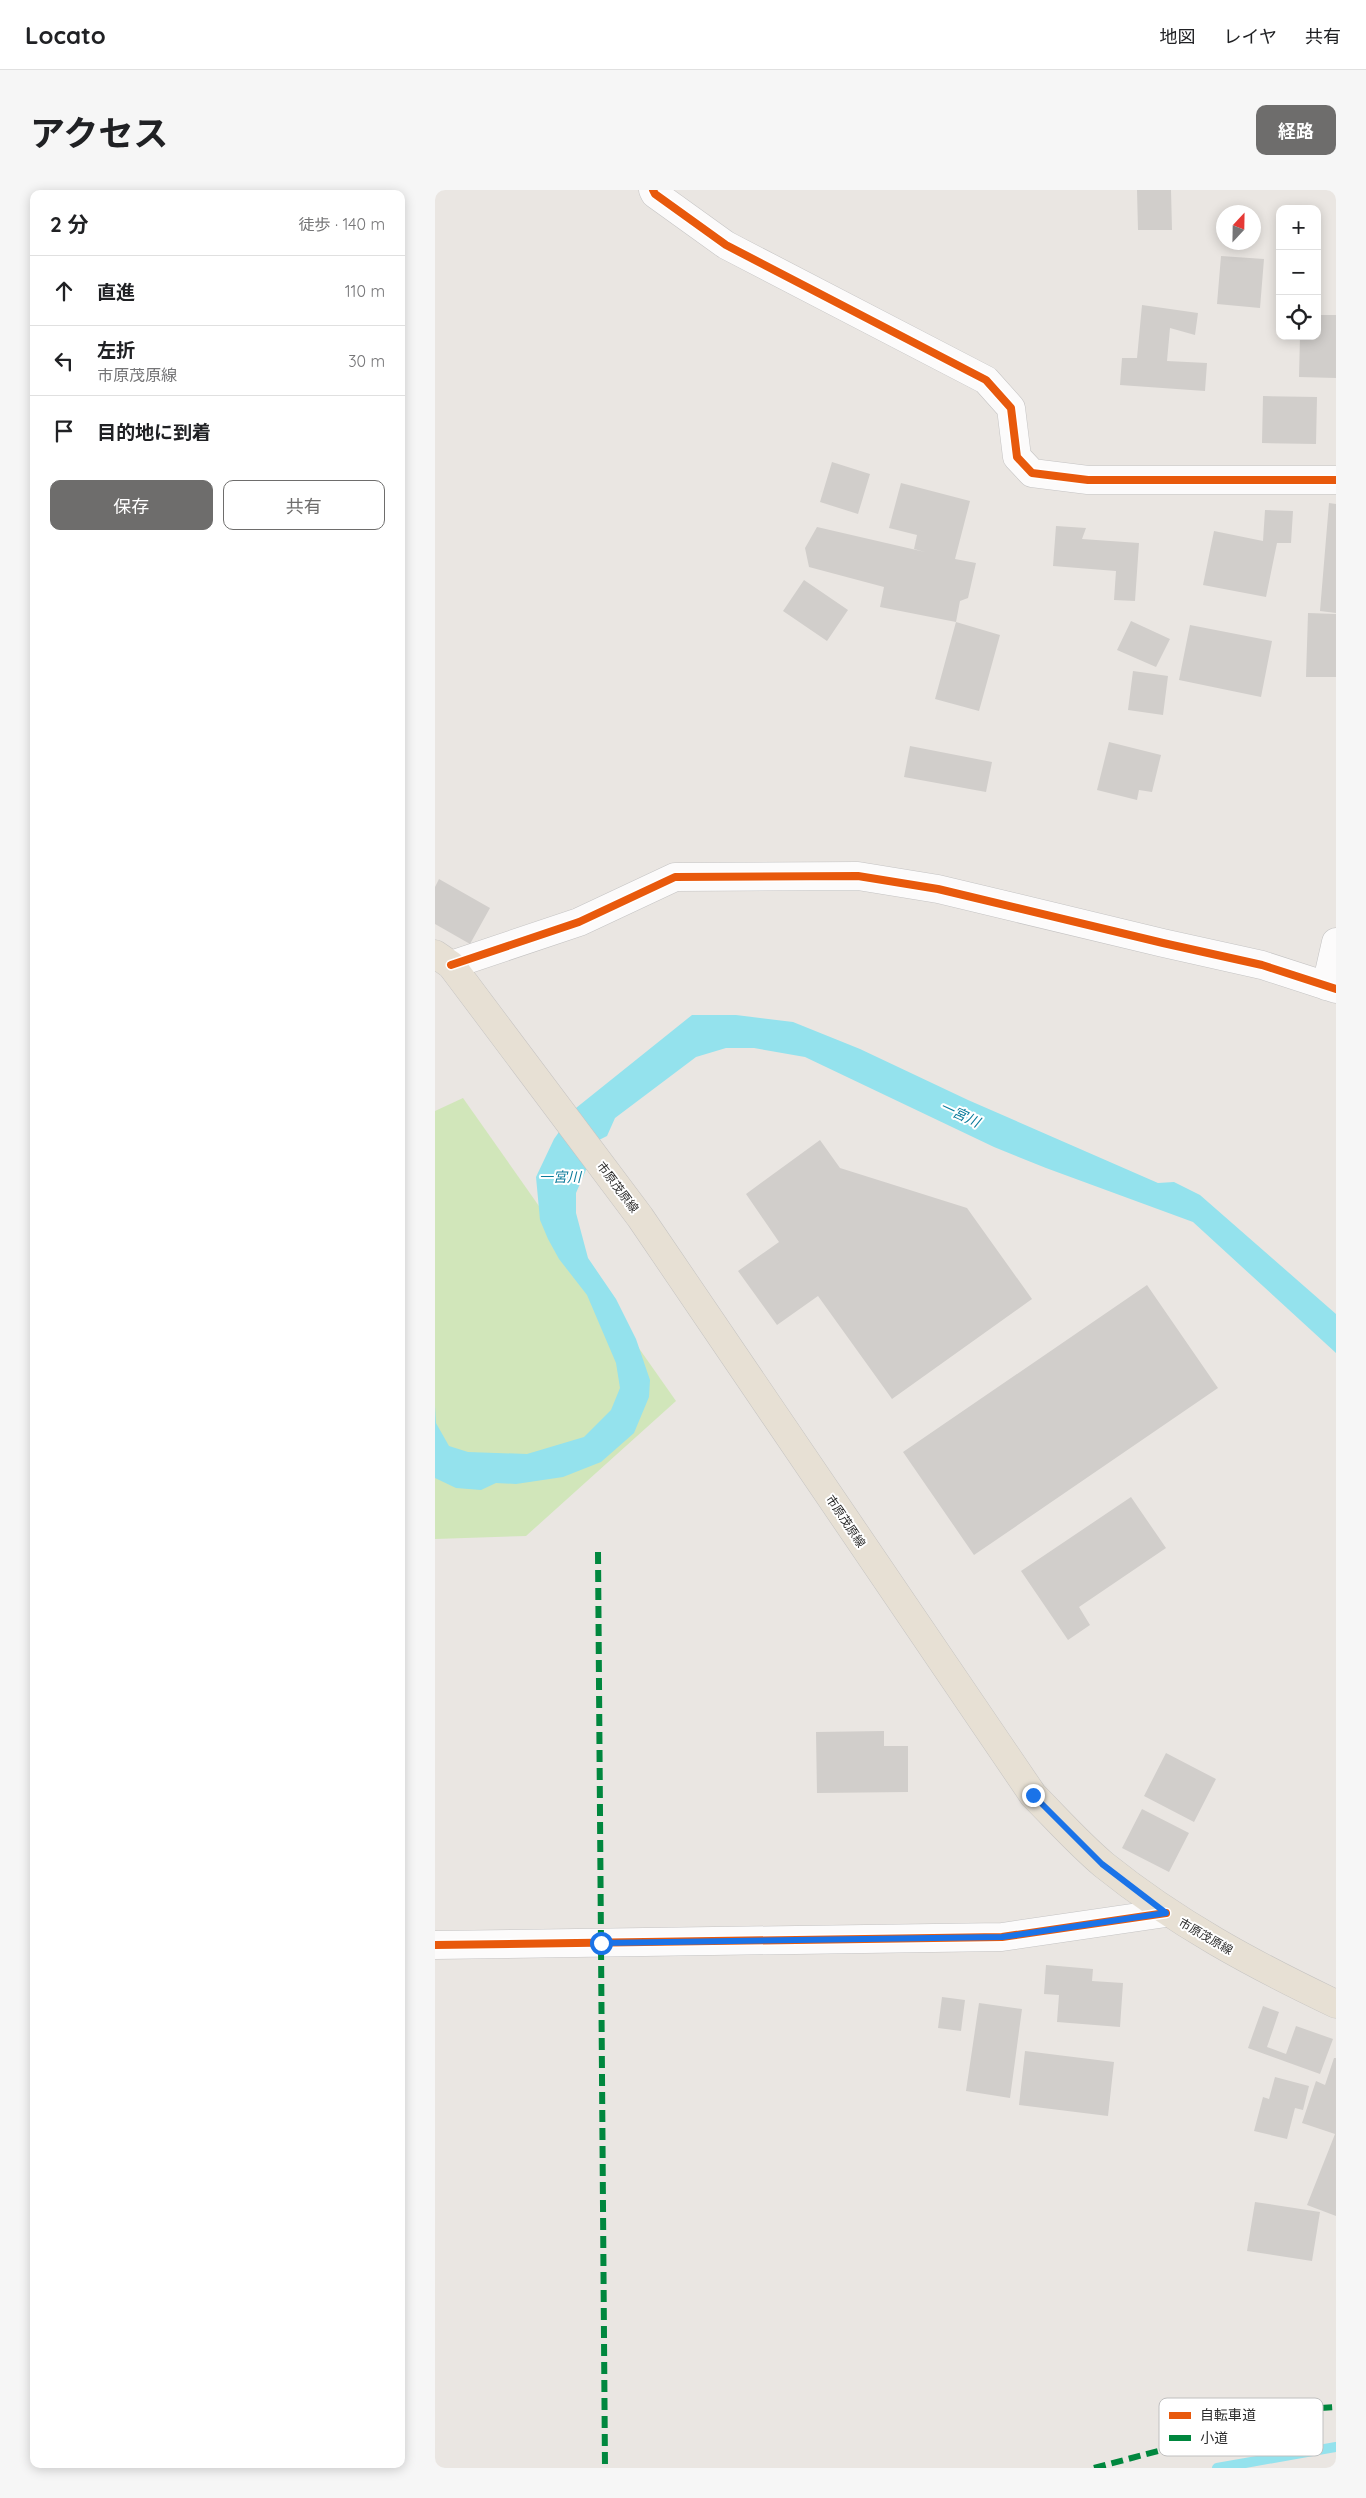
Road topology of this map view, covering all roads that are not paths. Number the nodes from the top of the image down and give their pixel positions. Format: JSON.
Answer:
{"nodes":[{"id":1,"x":653,"y":190,"type":"edge"},
{"id":2,"x":1336,"y":480,"type":"edge"},
{"id":3,"x":1336,"y":942,"type":"edge"},
{"id":4,"x":450,"y":967,"type":"edge"},
{"id":5,"x":1331,"y":987,"type":"edge"},
{"id":6,"x":1166,"y":1913,"type":"junction"},
{"id":7,"x":435,"y":1945,"type":"edge"},
{"id":8,"x":1336,"y":2004,"type":"edge"}],
"edges":[{"from":1,"to":2,"type":"street"},
{"from":3,"to":5,"type":"street"},
{"from":4,"to":5,"type":"street"},
{"from":4,"to":6,"type":"main road","name":"市原茂原線"},
{"from":6,"to":7,"type":"street"},
{"from":6,"to":8,"type":"main road","name":"市原茂原線"}]}
